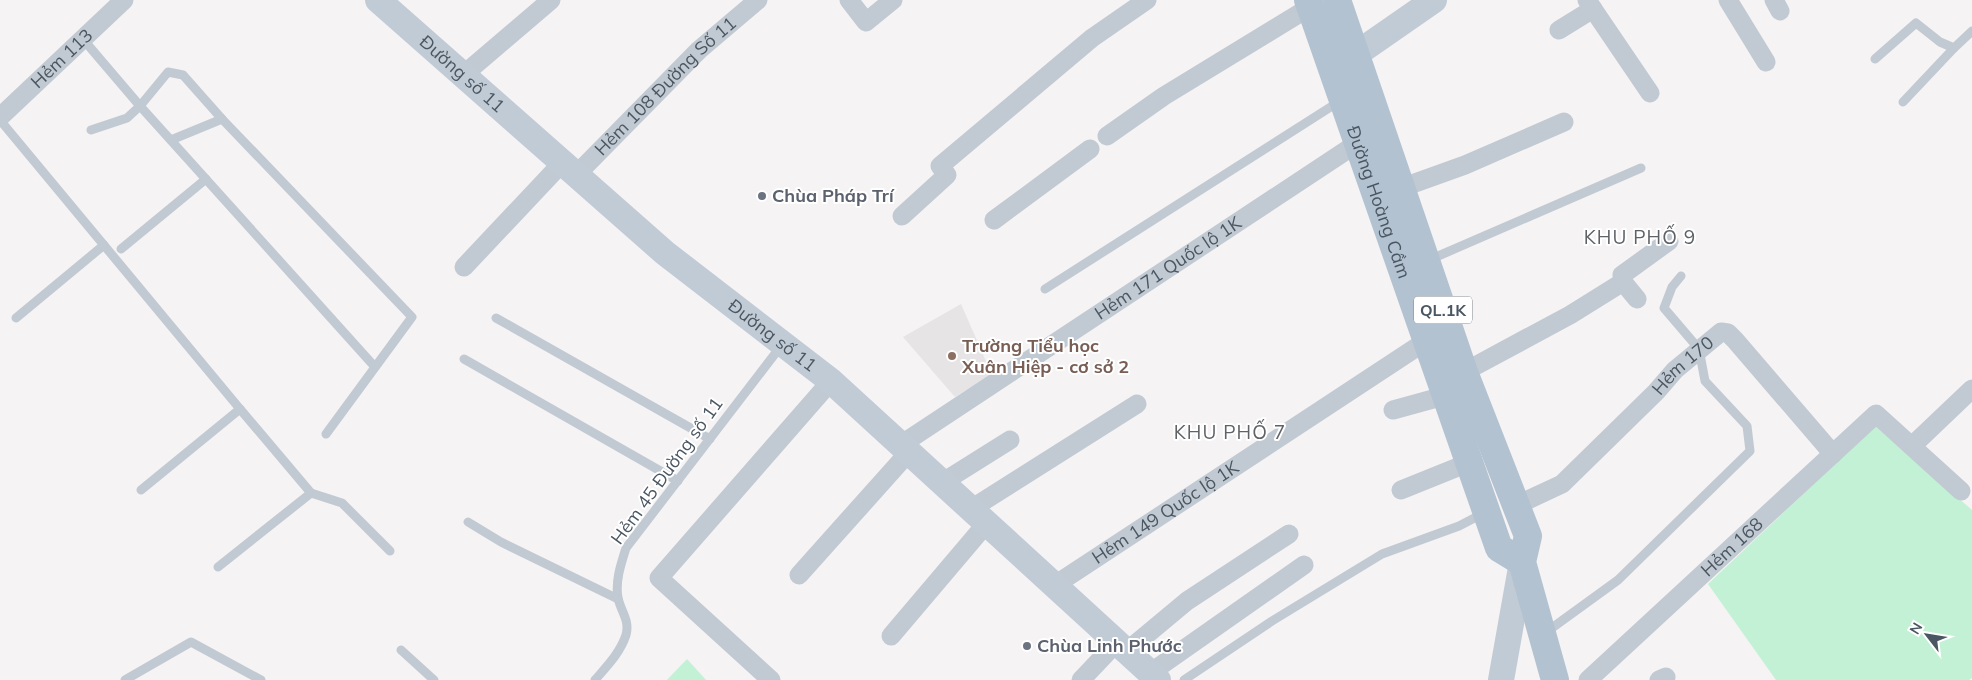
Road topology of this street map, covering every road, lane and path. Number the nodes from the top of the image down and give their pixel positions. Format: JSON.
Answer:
{"nodes":[{"id":1,"x":124,"y":0,"type":"edge"},
{"id":2,"x":378,"y":0,"type":"edge"},
{"id":3,"x":552,"y":0,"type":"edge"},
{"id":4,"x":758,"y":0,"type":"edge"},
{"id":5,"x":849,"y":0,"type":"edge"},
{"id":6,"x":893,"y":0,"type":"edge"},
{"id":7,"x":1147,"y":0,"type":"edge"},
{"id":8,"x":1337,"y":0,"type":"edge"},
{"id":9,"x":1434,"y":0,"type":"edge"},
{"id":10,"x":1728,"y":0,"type":"edge"},
{"id":11,"x":1309,"y":3,"type":"edge"},
{"id":12,"x":1590,"y":5,"type":"edge"},
{"id":13,"x":1559,"y":30,"type":"dead end"},
{"id":14,"x":1972,"y":30,"type":"edge"},
{"id":15,"x":82,"y":38,"type":"junction"},
{"id":16,"x":1954,"y":48,"type":"junction"},
{"id":17,"x":1874,"y":59,"type":"dead end"},
{"id":18,"x":1766,"y":62,"type":"dead end"},
{"id":19,"x":1344,"y":63,"type":"junction"},
{"id":20,"x":462,"y":76,"type":"junction"},
{"id":21,"x":1650,"y":93,"type":"dead end"},
{"id":22,"x":1343,"y":99,"type":"junction"},
{"id":23,"x":1904,"y":102,"type":"dead end"},
{"id":24,"x":140,"y":106,"type":"junction"},
{"id":25,"x":0,"y":119,"type":"edge"},
{"id":26,"x":222,"y":119,"type":"junction"},
{"id":27,"x":1564,"y":122,"type":"dead end"},
{"id":28,"x":91,"y":130,"type":"dead end"},
{"id":29,"x":1107,"y":136,"type":"dead end"},
{"id":30,"x":171,"y":140,"type":"junction"},
{"id":31,"x":1359,"y":142,"type":"junction"},
{"id":32,"x":1090,"y":149,"type":"dead end"},
{"id":33,"x":1641,"y":168,"type":"dead end"},
{"id":34,"x":569,"y":169,"type":"junction"},
{"id":35,"x":206,"y":179,"type":"junction"},
{"id":36,"x":1401,"y":188,"type":"junction"},
{"id":37,"x":902,"y":216,"type":"dead end"},
{"id":38,"x":994,"y":220,"type":"dead end"},
{"id":39,"x":1669,"y":242,"type":"dead end"},
{"id":40,"x":104,"y":245,"type":"junction"},
{"id":41,"x":121,"y":249,"type":"dead end"},
{"id":42,"x":1427,"y":261,"type":"junction"},
{"id":43,"x":464,"y":267,"type":"dead end"},
{"id":44,"x":1681,"y":276,"type":"dead end"},
{"id":45,"x":1623,"y":282,"type":"junction"},
{"id":46,"x":1045,"y":289,"type":"dead end"},
{"id":47,"x":1637,"y":298,"type":"dead end"},
{"id":48,"x":16,"y":318,"type":"dead end"},
{"id":49,"x":496,"y":318,"type":"dead end"},
{"id":50,"x":1426,"y":341,"type":"junction"},
{"id":51,"x":782,"y":344,"type":"junction"},
{"id":52,"x":1699,"y":350,"type":"junction"},
{"id":53,"x":464,"y":359,"type":"dead end"},
{"id":54,"x":375,"y":367,"type":"junction"},
{"id":55,"x":1464,"y":372,"type":"junction"},
{"id":56,"x":831,"y":381,"type":"junction"},
{"id":57,"x":1972,"y":388,"type":"edge"},
{"id":58,"x":1444,"y":396,"type":"junction"},
{"id":59,"x":1137,"y":404,"type":"dead end"},
{"id":60,"x":240,"y":409,"type":"junction"},
{"id":61,"x":1393,"y":410,"type":"dead end"},
{"id":62,"x":326,"y":434,"type":"dead end"},
{"id":63,"x":710,"y":439,"type":"junction"},
{"id":64,"x":1010,"y":440,"type":"dead end"},
{"id":65,"x":1912,"y":446,"type":"junction"},
{"id":66,"x":906,"y":448,"type":"junction"},
{"id":67,"x":1833,"y":454,"type":"junction"},
{"id":68,"x":1468,"y":463,"type":"junction"},
{"id":69,"x":678,"y":481,"type":"junction"},
{"id":70,"x":943,"y":482,"type":"junction"},
{"id":71,"x":141,"y":490,"type":"dead end"},
{"id":72,"x":1401,"y":490,"type":"dead end"},
{"id":73,"x":1961,"y":491,"type":"dead end"},
{"id":74,"x":311,"y":493,"type":"junction"},
{"id":75,"x":1517,"y":505,"type":"junction"},
{"id":76,"x":1486,"y":512,"type":"junction"},
{"id":77,"x":978,"y":516,"type":"junction"},
{"id":78,"x":468,"y":522,"type":"dead end"},
{"id":79,"x":1290,"y":534,"type":"dead end"},
{"id":80,"x":390,"y":551,"type":"dead end"},
{"id":81,"x":1522,"y":562,"type":"junction"},
{"id":82,"x":1304,"y":565,"type":"dead end"},
{"id":83,"x":218,"y":567,"type":"dead end"},
{"id":84,"x":799,"y":575,"type":"dead end"},
{"id":85,"x":1055,"y":585,"type":"junction"},
{"id":86,"x":618,"y":599,"type":"junction"},
{"id":87,"x":1543,"y":635,"type":"junction"},
{"id":88,"x":891,"y":636,"type":"dead end"},
{"id":89,"x":1122,"y":647,"type":"junction"},
{"id":90,"x":401,"y":650,"type":"dead end"},
{"id":91,"x":1154,"y":677,"type":"edge"},
{"id":92,"x":124,"y":680,"type":"edge"},
{"id":93,"x":261,"y":680,"type":"edge"},
{"id":94,"x":434,"y":680,"type":"edge"},
{"id":95,"x":595,"y":680,"type":"edge"},
{"id":96,"x":771,"y":680,"type":"edge"},
{"id":97,"x":1081,"y":680,"type":"edge"},
{"id":98,"x":1184,"y":680,"type":"edge"},
{"id":99,"x":1501,"y":680,"type":"edge"},
{"id":100,"x":1555,"y":680,"type":"edge"},
{"id":101,"x":1588,"y":680,"type":"edge"}],
"edges":[{"from":1,"to":15,"type":"street","name":"Hẻm 113"},
{"from":2,"to":20,"type":"main road","name":"Đường số 11"},
{"from":3,"to":20,"type":"street"},
{"from":4,"to":34,"type":"street","name":"Hẻm 108 Đường Số 11"},
{"from":5,"to":6,"type":"street"},
{"from":7,"to":37,"type":"street"},
{"from":8,"to":19,"type":"main road","name":"Đường Hoàng Cầm","number":"QL.1K"},
{"from":9,"to":19,"type":"main road"},
{"from":10,"to":18,"type":"street"},
{"from":11,"to":19,"type":"main road","name":"Đường Hoàng Cầm","number":"QL.1K"},
{"from":11,"to":29,"type":"street"},
{"from":12,"to":13,"type":"street"},
{"from":12,"to":21,"type":"street"},
{"from":14,"to":16,"type":"lane"},
{"from":15,"to":24,"type":"lane"},
{"from":15,"to":25,"type":"street","name":"Hẻm 113"},
{"from":16,"to":17,"type":"lane"},
{"from":16,"to":23,"type":"lane"},
{"from":19,"to":22,"type":"main road","name":"Đường Hoàng Cầm","number":"QL.1K"},
{"from":19,"to":36,"type":"main road","name":"Đường Hoàng Cầm","number":"QL.1K"},
{"from":20,"to":34,"type":"main road","name":"Đường số 11"},
{"from":22,"to":31,"type":"main road","name":"Đường Hoàng Cầm","number":"QL.1K"},
{"from":22,"to":46,"type":"lane"},
{"from":24,"to":26,"type":"lane"},
{"from":24,"to":28,"type":"lane"},
{"from":24,"to":30,"type":"lane"},
{"from":25,"to":40,"type":"lane"},
{"from":26,"to":30,"type":"lane"},
{"from":26,"to":54,"type":"lane"},
{"from":27,"to":36,"type":"street"},
{"from":30,"to":35,"type":"lane"},
{"from":31,"to":50,"type":"main road","name":"Đường Hoàng Cầm","number":"QL.1K"},
{"from":31,"to":66,"type":"street","name":"Hẻm 171 Quốc lộ 1K"},
{"from":32,"to":38,"type":"street"},
{"from":33,"to":42,"type":"lane"},
{"from":34,"to":43,"type":"street","name":"Hẻm 108 Đường Số 11"},
{"from":34,"to":51,"type":"main road","name":"Đường số 11"},
{"from":35,"to":41,"type":"lane"},
{"from":35,"to":54,"type":"lane"},
{"from":36,"to":42,"type":"main road","name":"Đường Hoàng Cầm","number":"QL.1K"},
{"from":39,"to":45,"type":"street"},
{"from":40,"to":48,"type":"lane"},
{"from":40,"to":60,"type":"lane"},
{"from":42,"to":55,"type":"main road","name":"Đường Hoàng Cầm","number":"QL.1K"},
{"from":44,"to":52,"type":"lane"},
{"from":45,"to":47,"type":"street"},
{"from":45,"to":55,"type":"street"},
{"from":49,"to":63,"type":"lane"},
{"from":50,"to":58,"type":"main road","name":"Đường Hoàng Cầm","number":"QL.1K"},
{"from":50,"to":85,"type":"street","name":"Hẻm 149 Quốc lộ 1K"},
{"from":51,"to":56,"type":"main road","name":"Đường số 11"},
{"from":51,"to":63,"type":"lane","name":"Hẻm 45 Đường số 11"},
{"from":52,"to":67,"type":"street","name":"Hẻm 170"},
{"from":52,"to":75,"type":"street","name":"Hẻm 170"},
{"from":52,"to":87,"type":"lane"},
{"from":53,"to":69,"type":"lane"},
{"from":54,"to":62,"type":"lane"},
{"from":55,"to":75,"type":"main road","name":"Đường Hoàng Cầm","number":"QL.1K"},
{"from":56,"to":66,"type":"main road","name":"Đường số 11"},
{"from":56,"to":96,"type":"street"},
{"from":57,"to":65,"type":"street"},
{"from":58,"to":61,"type":"street"},
{"from":58,"to":68,"type":"main road","name":"Đường Hoàng Cầm","number":"QL.1K"},
{"from":59,"to":77,"type":"street"},
{"from":60,"to":71,"type":"lane"},
{"from":60,"to":74,"type":"lane"},
{"from":63,"to":69,"type":"lane","name":"Hẻm 45 Đường số 11"},
{"from":64,"to":70,"type":"street"},
{"from":65,"to":67,"type":"street","name":"Hẻm 168"},
{"from":65,"to":73,"type":"street"},
{"from":66,"to":70,"type":"main road","name":"Đường số 11"},
{"from":66,"to":84,"type":"street","name":"Hẻm 171 Quốc lộ 1K"},
{"from":67,"to":101,"type":"street","name":"Hẻm 168"},
{"from":68,"to":72,"type":"street"},
{"from":68,"to":76,"type":"main road","name":"Đường Hoàng Cầm","number":"QL.1K"},
{"from":69,"to":86,"type":"lane","name":"Hẻm 45 Đường số 11"},
{"from":70,"to":77,"type":"main road","name":"Đường số 11"},
{"from":74,"to":80,"type":"lane"},
{"from":74,"to":83,"type":"lane"},
{"from":75,"to":81,"type":"main road","name":"Đường Hoàng Cầm","number":"QL.1K"},
{"from":76,"to":81,"type":"main road","name":"Đường Hoàng Cầm","number":"QL.1K"},
{"from":76,"to":98,"type":"lane"},
{"from":77,"to":85,"type":"main road","name":"Đường số 11"},
{"from":77,"to":88,"type":"street"},
{"from":78,"to":86,"type":"lane"},
{"from":79,"to":89,"type":"street"},
{"from":81,"to":87,"type":"main road","name":"Đường Hoàng Cầm","number":"QL.1K"},
{"from":81,"to":99,"type":"main road"},
{"from":82,"to":91,"type":"street"},
{"from":85,"to":89,"type":"main road","name":"Đường số 11"},
{"from":86,"to":95,"type":"lane","name":"Hẻm 45 Đường số 11"},
{"from":87,"to":100,"type":"main road","name":"Đường Hoàng Cầm","number":"QL.1K"},
{"from":89,"to":91,"type":"main road","name":"Đường số 11"},
{"from":89,"to":97,"type":"street"},
{"from":90,"to":94,"type":"lane"},
{"from":92,"to":93,"type":"lane"}]}
